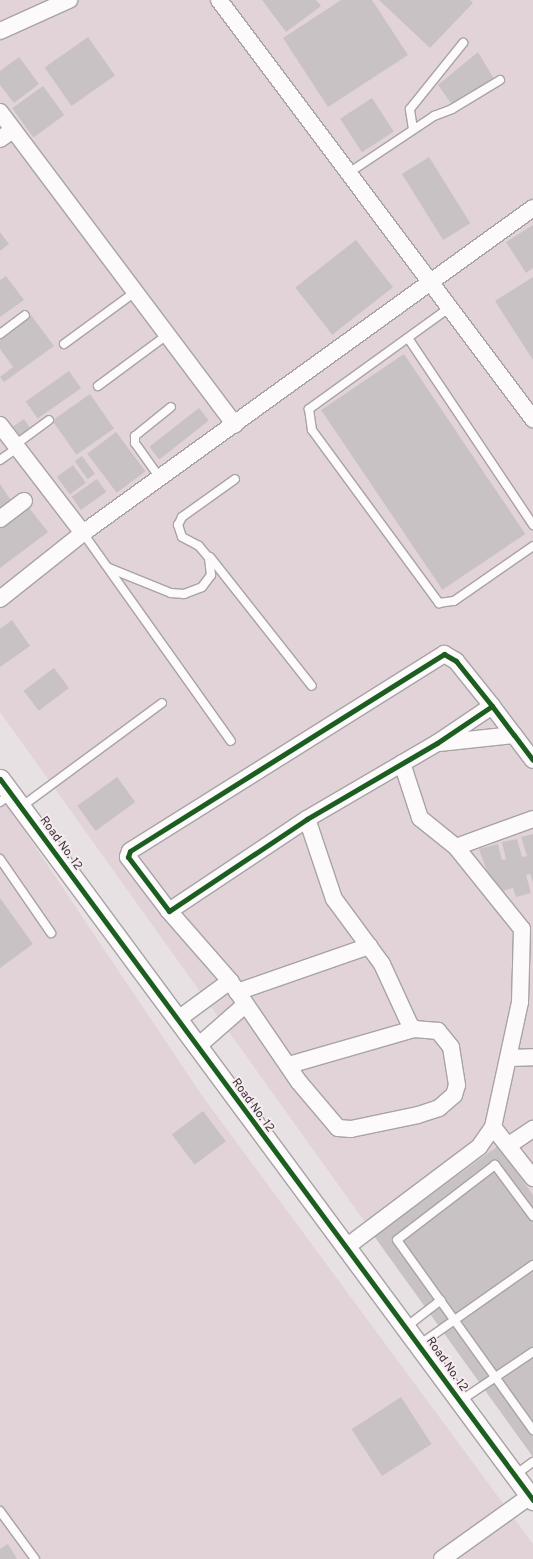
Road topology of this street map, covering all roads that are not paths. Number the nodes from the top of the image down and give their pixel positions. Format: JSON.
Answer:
{"nodes":[{"id":1,"x":69,"y":0,"type":"edge"},
{"id":2,"x":219,"y":0,"type":"edge"},
{"id":3,"x":0,"y":31,"type":"edge"},
{"id":4,"x":463,"y":43,"type":"dead end"},
{"id":5,"x":500,"y":80,"type":"dead end"},
{"id":6,"x":0,"y":112,"type":"edge"},
{"id":7,"x":413,"y":129,"type":"junction"},
{"id":8,"x":13,"y":130,"type":"junction"},
{"id":9,"x":0,"y":139,"type":"edge"},
{"id":10,"x":348,"y":174,"type":"junction"},
{"id":11,"x":533,"y":208,"type":"edge"},
{"id":12,"x":431,"y":285,"type":"junction"},
{"id":13,"x":135,"y":292,"type":"junction"},
{"id":14,"x":449,"y":308,"type":"junction"},
{"id":15,"x":25,"y":315,"type":"dead end"},
{"id":16,"x":0,"y":334,"type":"edge"},
{"id":17,"x":167,"y":335,"type":"junction"},
{"id":18,"x":408,"y":338,"type":"junction"},
{"id":19,"x":64,"y":344,"type":"dead end"},
{"id":20,"x":98,"y":386,"type":"dead end"},
{"id":21,"x":171,"y":407,"type":"dead end"},
{"id":22,"x":533,"y":419,"type":"edge"},
{"id":23,"x":49,"y":420,"type":"dead end"},
{"id":24,"x":0,"y":425,"type":"edge"},
{"id":25,"x":235,"y":425,"type":"junction"},
{"id":26,"x":16,"y":446,"type":"junction"},
{"id":27,"x":0,"y":460,"type":"edge"},
{"id":28,"x":160,"y":478,"type":"junction"},
{"id":29,"x":235,"y":479,"type":"dead end"},
{"id":30,"x":24,"y":501,"type":"dead end"},
{"id":31,"x":0,"y":519,"type":"edge"},
{"id":32,"x":533,"y":525,"type":"edge"},
{"id":33,"x":84,"y":533,"type":"junction"},
{"id":34,"x":533,"y":546,"type":"edge"},
{"id":35,"x":206,"y":551,"type":"junction"},
{"id":36,"x":108,"y":568,"type":"junction"},
{"id":37,"x":0,"y":599,"type":"edge"},
{"id":38,"x":312,"y":686,"type":"dead end"},
{"id":39,"x":162,"y":703,"type":"dead end"},
{"id":40,"x":492,"y":706,"type":"junction"},
{"id":41,"x":514,"y":735,"type":"junction"},
{"id":42,"x":231,"y":742,"type":"dead end"},
{"id":43,"x":437,"y":743,"type":"junction"},
{"id":44,"x":533,"y":760,"type":"edge"},
{"id":45,"x":402,"y":763,"type":"junction"},
{"id":46,"x":8,"y":796,"type":"edge"},
{"id":47,"x":307,"y":819,"type":"junction"},
{"id":48,"x":533,"y":819,"type":"edge"},
{"id":49,"x":456,"y":847,"type":"junction"},
{"id":50,"x":0,"y":859,"type":"edge"},
{"id":51,"x":169,"y":911,"type":"junction"},
{"id":52,"x":527,"y":927,"type":"edge"},
{"id":53,"x":52,"y":933,"type":"dead end"},
{"id":54,"x":369,"y":946,"type":"junction"},
{"id":55,"x":237,"y":992,"type":"junction"},
{"id":56,"x":527,"y":1000,"type":"edge"},
{"id":57,"x":177,"y":1020,"type":"junction"},
{"id":58,"x":414,"y":1029,"type":"junction"},
{"id":59,"x":197,"y":1047,"type":"junction"},
{"id":60,"x":533,"y":1057,"type":"edge"},
{"id":61,"x":509,"y":1058,"type":"junction"},
{"id":62,"x":289,"y":1065,"type":"junction"},
{"id":63,"x":493,"y":1127,"type":"junction"},
{"id":64,"x":533,"y":1128,"type":"edge"},
{"id":65,"x":509,"y":1145,"type":"junction"},
{"id":66,"x":533,"y":1178,"type":"edge"},
{"id":67,"x":533,"y":1216,"type":"edge"},
{"id":68,"x":345,"y":1248,"type":"junction"},
{"id":69,"x":533,"y":1265,"type":"edge"},
{"id":70,"x":441,"y":1300,"type":"junction"},
{"id":71,"x":456,"y":1320,"type":"junction"},
{"id":72,"x":406,"y":1328,"type":"junction"},
{"id":73,"x":419,"y":1345,"type":"junction"},
{"id":74,"x":533,"y":1352,"type":"edge"},
{"id":75,"x":496,"y":1378,"type":"junction"},
{"id":76,"x":459,"y":1401,"type":"junction"},
{"id":77,"x":533,"y":1430,"type":"edge"},
{"id":78,"x":533,"y":1462,"type":"edge"},
{"id":79,"x":514,"y":1475,"type":"junction"},
{"id":80,"x":531,"y":1498,"type":"edge"},
{"id":81,"x":0,"y":1511,"type":"edge"},
{"id":82,"x":35,"y":1559,"type":"edge"},
{"id":83,"x":442,"y":1559,"type":"edge"}],
"edges":[{"from":1,"to":3,"type":"street"},
{"from":2,"to":10,"type":"street"},
{"from":4,"to":7,"type":"lane"},
{"from":5,"to":7,"type":"lane"},
{"from":6,"to":8,"type":"street"},
{"from":7,"to":10,"type":"lane"},
{"from":8,"to":9,"type":"street"},
{"from":8,"to":13,"type":"street"},
{"from":10,"to":12,"type":"street"},
{"from":11,"to":12,"type":"street"},
{"from":12,"to":14,"type":"street"},
{"from":12,"to":25,"type":"street"},
{"from":13,"to":17,"type":"street"},
{"from":13,"to":19,"type":"lane"},
{"from":14,"to":18,"type":"lane"},
{"from":14,"to":22,"type":"street"},
{"from":15,"to":16,"type":"lane"},
{"from":17,"to":20,"type":"lane"},
{"from":17,"to":25,"type":"street"},
{"from":18,"to":32,"type":"lane"},
{"from":18,"to":34,"type":"lane"},
{"from":21,"to":28,"type":"lane"},
{"from":23,"to":26,"type":"lane"},
{"from":24,"to":26,"type":"street"},
{"from":25,"to":28,"type":"street"},
{"from":26,"to":27,"type":"lane"},
{"from":26,"to":33,"type":"street"},
{"from":28,"to":33,"type":"street"},
{"from":29,"to":35,"type":"lane"},
{"from":30,"to":31,"type":"street"},
{"from":33,"to":36,"type":"lane"},
{"from":33,"to":37,"type":"street"},
{"from":35,"to":36,"type":"lane"},
{"from":35,"to":38,"type":"lane"},
{"from":36,"to":42,"type":"lane"},
{"from":39,"to":46,"type":"lane"},
{"from":40,"to":41,"type":"street"},
{"from":40,"to":43,"type":"street"},
{"from":40,"to":51,"type":"street"},
{"from":41,"to":43,"type":"street"},
{"from":41,"to":44,"type":"street"},
{"from":43,"to":45,"type":"street"},
{"from":45,"to":47,"type":"street"},
{"from":45,"to":49,"type":"street"},
{"from":46,"to":57,"type":"street","name":"Road No. 12"},
{"from":47,"to":51,"type":"street"},
{"from":47,"to":54,"type":"street"},
{"from":48,"to":49,"type":"street"},
{"from":49,"to":52,"type":"street"},
{"from":50,"to":53,"type":"lane"},
{"from":51,"to":55,"type":"street"},
{"from":52,"to":56,"type":"street"},
{"from":54,"to":55,"type":"street"},
{"from":54,"to":58,"type":"street"},
{"from":55,"to":57,"type":"street"},
{"from":55,"to":59,"type":"street"},
{"from":55,"to":62,"type":"street"},
{"from":56,"to":61,"type":"street"},
{"from":57,"to":59,"type":"street","name":"Road No. 12"},
{"from":58,"to":62,"type":"street"},
{"from":58,"to":62,"type":"street"},
{"from":59,"to":68,"type":"street","name":"Road No. 12"},
{"from":60,"to":61,"type":"street"},
{"from":61,"to":63,"type":"street"},
{"from":63,"to":65,"type":"street"},
{"from":63,"to":68,"type":"street"},
{"from":64,"to":65,"type":"street"},
{"from":65,"to":66,"type":"street"},
{"from":67,"to":70,"type":"lane"},
{"from":68,"to":72,"type":"street","name":"Road No. 12"},
{"from":69,"to":71,"type":"lane"},
{"from":70,"to":71,"type":"lane"},
{"from":70,"to":72,"type":"lane"},
{"from":71,"to":73,"type":"lane"},
{"from":71,"to":75,"type":"lane"},
{"from":72,"to":73,"type":"street","name":"Road No. 12"},
{"from":73,"to":76,"type":"street","name":"Road No. 12"},
{"from":74,"to":75,"type":"lane"},
{"from":75,"to":76,"type":"lane"},
{"from":75,"to":77,"type":"lane"},
{"from":76,"to":79,"type":"street","name":"Road No. 12"},
{"from":78,"to":79,"type":"lane"},
{"from":79,"to":80,"type":"street","name":"Road No. 12"},
{"from":80,"to":83,"type":"street"},
{"from":81,"to":82,"type":"lane"}]}
